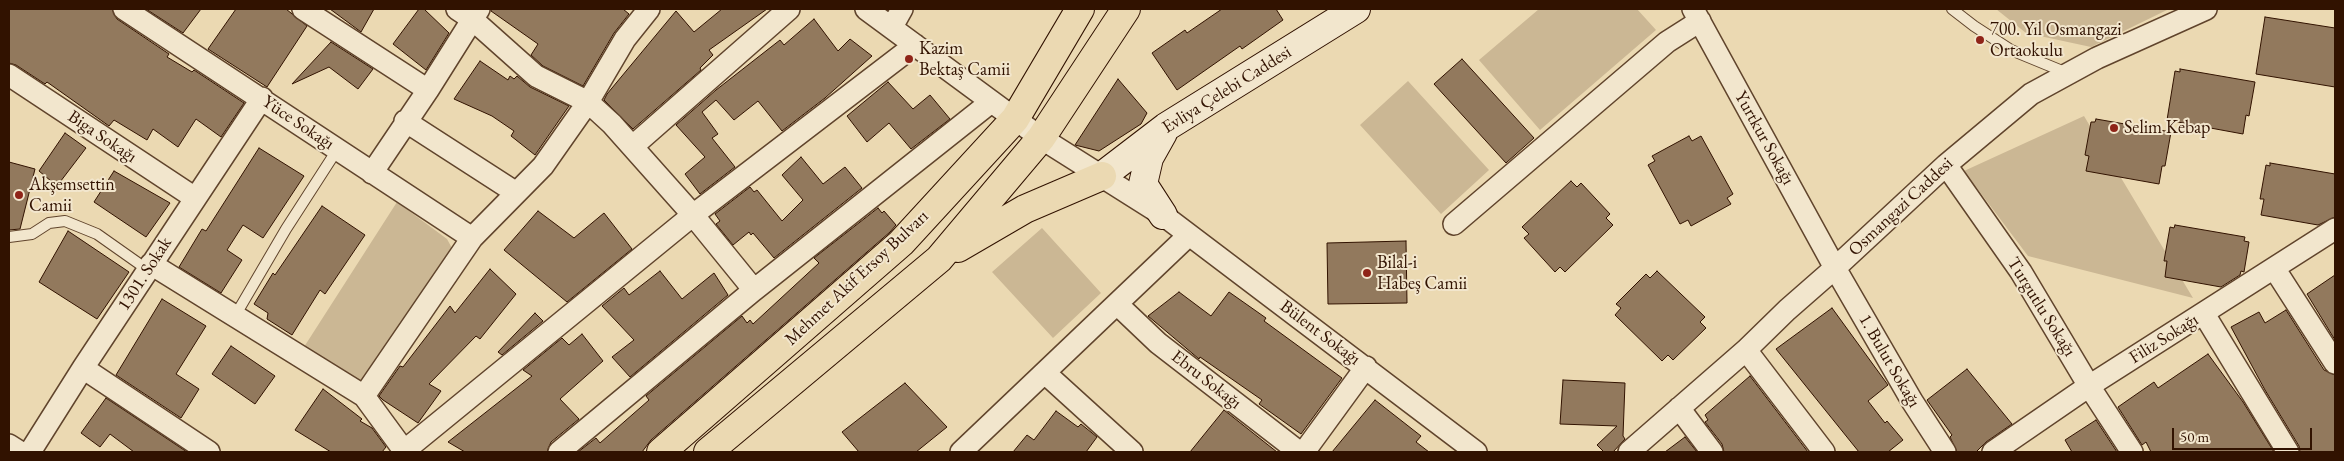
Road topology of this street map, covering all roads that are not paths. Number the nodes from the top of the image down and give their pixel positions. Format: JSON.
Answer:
{"nodes":[{"id":1,"x":124,"y":9,"type":"edge"},
{"id":2,"x":303,"y":9,"type":"edge"},
{"id":3,"x":788,"y":9,"type":"edge"},
{"id":4,"x":866,"y":9,"type":"edge"},
{"id":5,"x":902,"y":9,"type":"edge"},
{"id":6,"x":1080,"y":9,"type":"edge"},
{"id":7,"x":1126,"y":9,"type":"edge"},
{"id":8,"x":1952,"y":9,"type":"edge"},
{"id":9,"x":2206,"y":9,"type":"edge"},
{"id":10,"x":646,"y":10,"type":"edge"},
{"id":11,"x":1350,"y":10,"type":"edge"},
{"id":12,"x":469,"y":12,"type":"edge"},
{"id":13,"x":1697,"y":15,"type":"edge"},
{"id":14,"x":892,"y":27,"type":"junction"},
{"id":15,"x":915,"y":45,"type":"junction"},
{"id":16,"x":2068,"y":73,"type":"junction"},
{"id":17,"x":9,"y":75,"type":"edge"},
{"id":18,"x":428,"y":90,"type":"junction"},
{"id":19,"x":262,"y":98,"type":"junction"},
{"id":20,"x":588,"y":102,"type":"junction"},
{"id":21,"x":991,"y":102,"type":"junction"},
{"id":22,"x":1014,"y":119,"type":"junction"},
{"id":23,"x":406,"y":121,"type":"junction"},
{"id":24,"x":1166,"y":127,"type":"junction"},
{"id":25,"x":1042,"y":138,"type":"junction"},
{"id":26,"x":632,"y":146,"type":"junction"},
{"id":27,"x":338,"y":150,"type":"junction"},
{"id":28,"x":1946,"y":165,"type":"junction"},
{"id":29,"x":372,"y":173,"type":"junction"},
{"id":30,"x":1102,"y":176,"type":"junction"},
{"id":31,"x":515,"y":192,"type":"junction"},
{"id":32,"x":195,"y":198,"type":"junction"},
{"id":33,"x":693,"y":215,"type":"junction"},
{"id":34,"x":1163,"y":215,"type":"junction"},
{"id":35,"x":1454,"y":224,"type":"dead end"},
{"id":36,"x":2335,"y":229,"type":"edge"},
{"id":37,"x":1189,"y":235,"type":"junction"},
{"id":38,"x":9,"y":237,"type":"edge"},
{"id":39,"x":472,"y":238,"type":"junction"},
{"id":40,"x":939,"y":259,"type":"junction"},
{"id":41,"x":150,"y":267,"type":"junction"},
{"id":42,"x":1835,"y":268,"type":"junction"},
{"id":43,"x":2274,"y":268,"type":"junction"},
{"id":44,"x":754,"y":290,"type":"junction"},
{"id":45,"x":1117,"y":304,"type":"junction"},
{"id":46,"x":2204,"y":314,"type":"junction"},
{"id":47,"x":235,"y":316,"type":"junction"},
{"id":48,"x":1746,"y":350,"type":"junction"},
{"id":49,"x":2335,"y":363,"type":"edge"},
{"id":50,"x":1366,"y":367,"type":"junction"},
{"id":51,"x":83,"y":368,"type":"junction"},
{"id":52,"x":1045,"y":373,"type":"junction"},
{"id":53,"x":2089,"y":386,"type":"junction"},
{"id":54,"x":364,"y":396,"type":"junction"},
{"id":55,"x":1679,"y":408,"type":"junction"},
{"id":56,"x":9,"y":445,"type":"edge"},
{"id":57,"x":405,"y":451,"type":"edge"},
{"id":58,"x":20,"y":452,"type":"edge"},
{"id":59,"x":30,"y":452,"type":"edge"},
{"id":60,"x":208,"y":452,"type":"edge"},
{"id":61,"x":560,"y":452,"type":"edge"},
{"id":62,"x":661,"y":452,"type":"edge"},
{"id":63,"x":708,"y":452,"type":"edge"},
{"id":64,"x":960,"y":452,"type":"edge"},
{"id":65,"x":1132,"y":452,"type":"edge"},
{"id":66,"x":1299,"y":452,"type":"edge"},
{"id":67,"x":1304,"y":452,"type":"edge"},
{"id":68,"x":1476,"y":452,"type":"edge"},
{"id":69,"x":1629,"y":452,"type":"edge"},
{"id":70,"x":1712,"y":452,"type":"edge"},
{"id":71,"x":1824,"y":452,"type":"edge"},
{"id":72,"x":1945,"y":452,"type":"edge"},
{"id":73,"x":1994,"y":452,"type":"edge"},
{"id":74,"x":2132,"y":452,"type":"edge"},
{"id":75,"x":2288,"y":452,"type":"edge"}],
"edges":[{"from":1,"to":19,"type":"street","name":"Yüce Sokağı"},
{"from":2,"to":18,"type":"street"},
{"from":3,"to":26,"type":"street"},
{"from":4,"to":14,"type":"street","name":"Bülent Sokağı"},
{"from":5,"to":14,"type":"street"},
{"from":6,"to":22,"type":"main road","name":"Mehmet Akif Ersoy Bulvarı"},
{"from":7,"to":25,"type":"main road","name":"Mehmet Akif Ersoy Bulvarı"},
{"from":8,"to":16,"type":"lane"},
{"from":9,"to":16,"type":"street","name":"Osmangazi Caddesi"},
{"from":10,"to":20,"type":"street"},
{"from":11,"to":24,"type":"street","name":"Evliya Çelebi Caddesi"},
{"from":12,"to":18,"type":"street"},
{"from":12,"to":20,"type":"street"},
{"from":13,"to":35,"type":"street"},
{"from":13,"to":42,"type":"street","name":"Yurtkur Sokağı"},
{"from":14,"to":15,"type":"street","name":"Bülent Sokağı"},
{"from":15,"to":21,"type":"street","name":"Bülent Sokağı"},
{"from":15,"to":33,"type":"street"},
{"from":16,"to":28,"type":"street","name":"Osmangazi Caddesi"},
{"from":17,"to":32,"type":"street","name":"Biga Sokağı"},
{"from":18,"to":23,"type":"street"},
{"from":19,"to":27,"type":"street","name":"Yüce Sokağı"},
{"from":19,"to":32,"type":"street","name":"1301. Sokak"},
{"from":20,"to":26,"type":"street"},
{"from":20,"to":31,"type":"street"},
{"from":21,"to":22,"type":"street","name":"Bülent Sokağı"},
{"from":21,"to":44,"type":"street"},
{"from":22,"to":25,"type":"street","name":"Bülent Sokağı"},
{"from":22,"to":62,"type":"main road","name":"Mehmet Akif Ersoy Bulvarı"},
{"from":23,"to":29,"type":"street"},
{"from":23,"to":31,"type":"street"},
{"from":24,"to":30,"type":"street","name":"Evliya Çelebi Caddesi"},
{"from":24,"to":34,"type":"street"},
{"from":25,"to":30,"type":"street","name":"Bülent Sokağı"},
{"from":25,"to":40,"type":"main road","name":"Mehmet Akif Ersoy Bulvarı"},
{"from":26,"to":33,"type":"street"},
{"from":27,"to":29,"type":"street","name":"Yüce Sokağı"},
{"from":27,"to":47,"type":"lane"},
{"from":28,"to":42,"type":"street","name":"Osmangazi Caddesi"},
{"from":28,"to":53,"type":"street","name":"Turgutlu Sokağı"},
{"from":29,"to":39,"type":"street","name":"Yüce Sokağı"},
{"from":30,"to":34,"type":"street","name":"Bülent Sokağı"},
{"from":30,"to":40,"type":"main road"},
{"from":31,"to":39,"type":"street"},
{"from":32,"to":41,"type":"street","name":"1301. Sokak"},
{"from":33,"to":44,"type":"street"},
{"from":33,"to":57,"type":"street"},
{"from":34,"to":37,"type":"street","name":"Bülent Sokağı"},
{"from":36,"to":43,"type":"street","name":"Filiz Sokağı"},
{"from":37,"to":45,"type":"street"},
{"from":37,"to":50,"type":"street","name":"Bülent Sokağı"},
{"from":38,"to":41,"type":"lane"},
{"from":39,"to":54,"type":"street"},
{"from":40,"to":63,"type":"main road","name":"Mehmet Akif Ersoy Bulvarı"},
{"from":41,"to":47,"type":"street"},
{"from":41,"to":51,"type":"street","name":"1301. Sokak"},
{"from":42,"to":48,"type":"street","name":"Osmangazi Caddesi"},
{"from":42,"to":72,"type":"street","name":"1. Bulut Sokağı"},
{"from":43,"to":46,"type":"street","name":"Filiz Sokağı"},
{"from":43,"to":49,"type":"street"},
{"from":44,"to":61,"type":"street"},
{"from":45,"to":52,"type":"street"},
{"from":45,"to":66,"type":"street","name":"Ebru Sokağı"},
{"from":46,"to":53,"type":"street","name":"Filiz Sokağı"},
{"from":46,"to":75,"type":"street"},
{"from":47,"to":54,"type":"street"},
{"from":48,"to":55,"type":"street","name":"Osmangazi Caddesi"},
{"from":48,"to":71,"type":"street"},
{"from":50,"to":67,"type":"street"},
{"from":50,"to":68,"type":"street","name":"Bülent Sokağı"},
{"from":51,"to":59,"type":"street","name":"1301. Sokak"},
{"from":51,"to":60,"type":"street"},
{"from":52,"to":64,"type":"street"},
{"from":52,"to":65,"type":"street"},
{"from":53,"to":73,"type":"street","name":"Filiz Sokağı"},
{"from":53,"to":74,"type":"street","name":"Turgutlu Sokağı"},
{"from":54,"to":57,"type":"street"},
{"from":55,"to":69,"type":"street","name":"Osmangazi Caddesi"},
{"from":55,"to":70,"type":"street"},
{"from":56,"to":58,"type":"street"}]}
